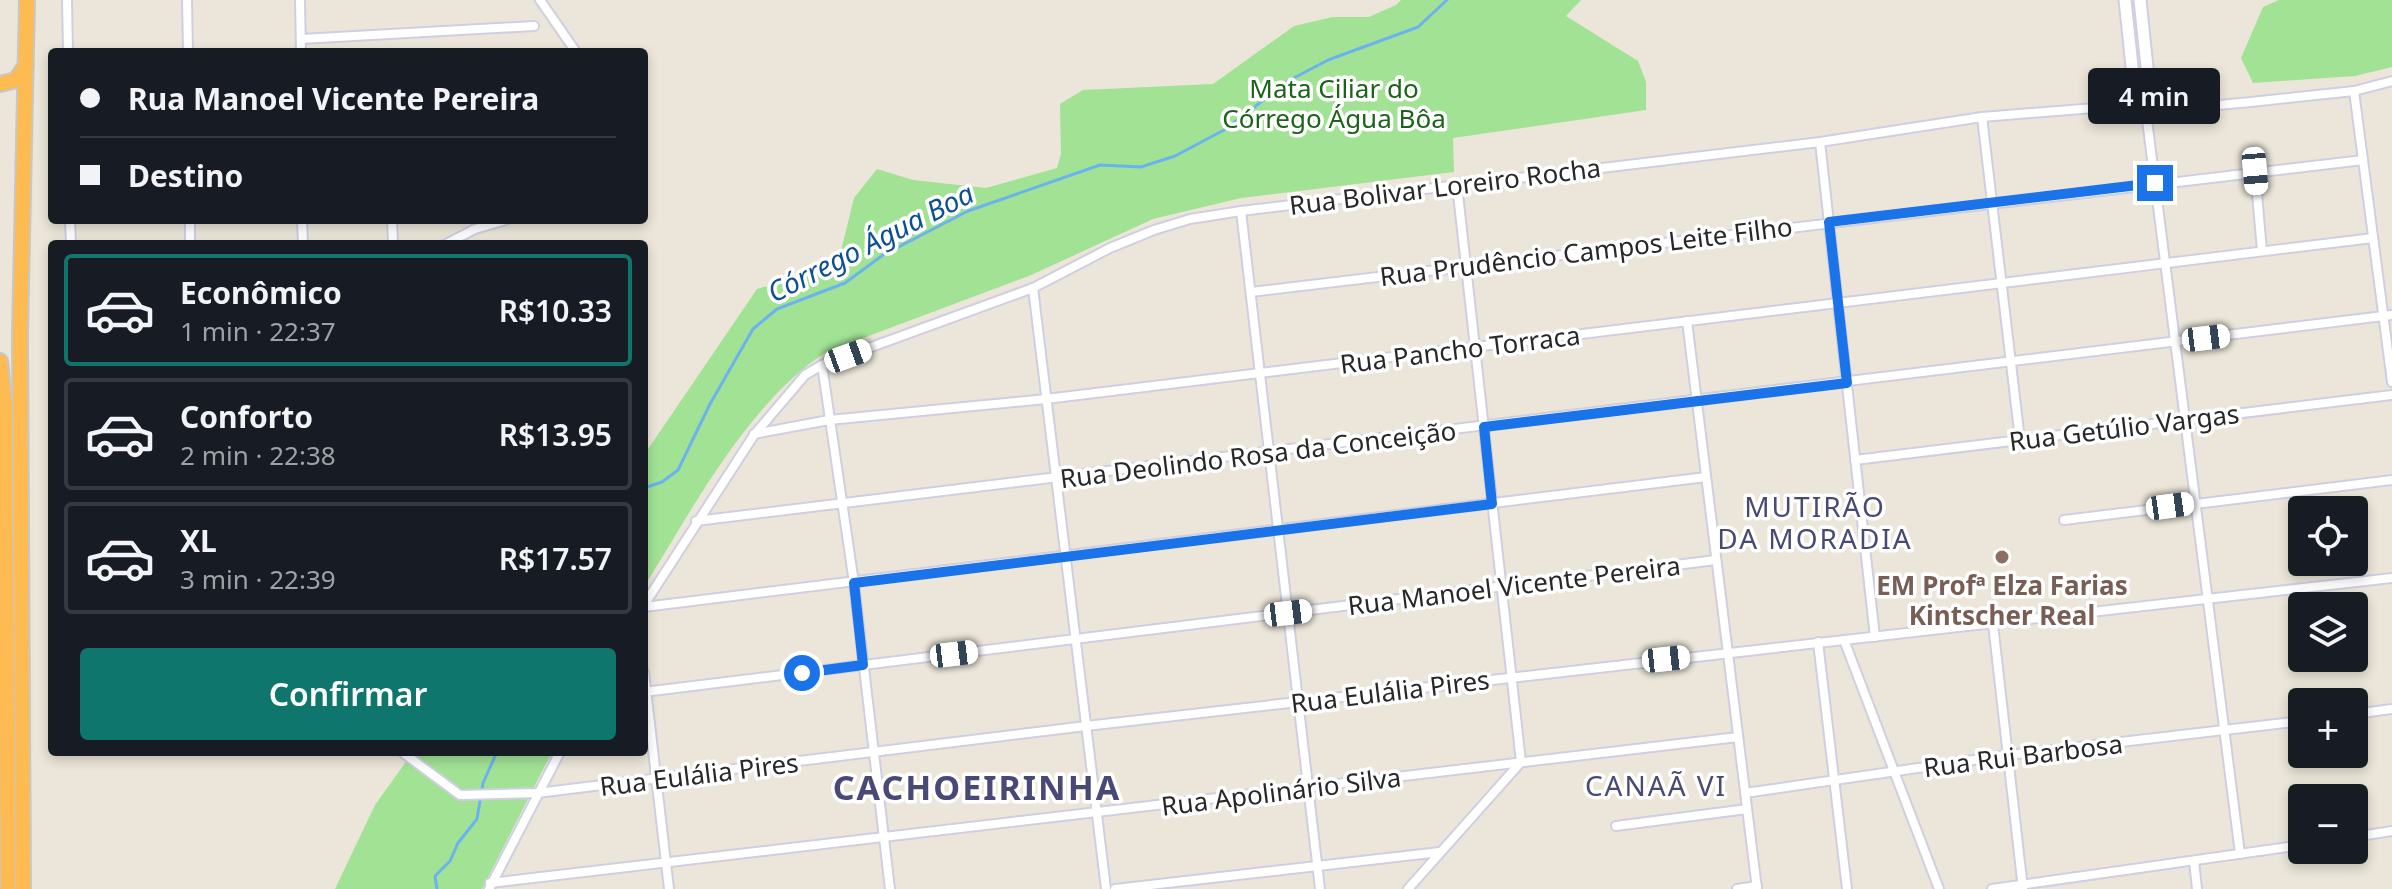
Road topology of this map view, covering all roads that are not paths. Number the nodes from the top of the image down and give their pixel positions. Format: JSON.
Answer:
{"nodes":[{"id":1,"x":27,"y":0,"type":"edge"},
{"id":2,"x":67,"y":0,"type":"edge"},
{"id":3,"x":187,"y":0,"type":"edge"},
{"id":4,"x":300,"y":0,"type":"edge"},
{"id":5,"x":540,"y":0,"type":"edge"},
{"id":6,"x":2125,"y":0,"type":"edge"},
{"id":7,"x":2140,"y":0,"type":"edge"},
{"id":8,"x":534,"y":26,"type":"dead end"},
{"id":9,"x":301,"y":39,"type":"junction"},
{"id":10,"x":68,"y":48,"type":"edge"},
{"id":11,"x":188,"y":48,"type":"edge"},
{"id":12,"x":301,"y":48,"type":"edge"},
{"id":13,"x":573,"y":48,"type":"edge"},
{"id":14,"x":26,"y":65,"type":"junction"},
{"id":15,"x":2392,"y":81,"type":"edge"},
{"id":16,"x":0,"y":84,"type":"edge"},
{"id":17,"x":2354,"y":91,"type":"junction"},
{"id":18,"x":2144,"y":104,"type":"junction"},
{"id":19,"x":1982,"y":117,"type":"junction"},
{"id":20,"x":1820,"y":142,"type":"junction"},
{"id":21,"x":2363,"y":160,"type":"junction"},
{"id":22,"x":2255,"y":171,"type":"junction"},
{"id":23,"x":2155,"y":183,"type":"junction"},
{"id":24,"x":1457,"y":185,"type":"junction"},
{"id":25,"x":1992,"y":203,"type":"junction"},
{"id":26,"x":1241,"y":211,"type":"junction"},
{"id":27,"x":1829,"y":222,"type":"junction"},
{"id":28,"x":492,"y":224,"type":"edge"},
{"id":29,"x":2373,"y":238,"type":"junction"},
{"id":30,"x":454,"y":240,"type":"edge"},
{"id":31,"x":2262,"y":251,"type":"junction"},
{"id":32,"x":2166,"y":263,"type":"junction"},
{"id":33,"x":1466,"y":266,"type":"junction"},
{"id":34,"x":2001,"y":283,"type":"junction"},
{"id":35,"x":1033,"y":288,"type":"junction"},
{"id":36,"x":1251,"y":292,"type":"junction"},
{"id":37,"x":1838,"y":303,"type":"junction"},
{"id":38,"x":2388,"y":315,"type":"edge"},
{"id":39,"x":1687,"y":321,"type":"junction"},
{"id":40,"x":2176,"y":342,"type":"junction"},
{"id":41,"x":1475,"y":347,"type":"junction"},
{"id":42,"x":0,"y":361,"type":"edge"},
{"id":43,"x":2010,"y":362,"type":"junction"},
{"id":44,"x":822,"y":365,"type":"junction"},
{"id":45,"x":1260,"y":373,"type":"junction"},
{"id":46,"x":2392,"y":382,"type":"edge"},
{"id":47,"x":1847,"y":383,"type":"junction"},
{"id":48,"x":2392,"y":395,"type":"edge"},
{"id":49,"x":1046,"y":399,"type":"junction"},
{"id":50,"x":1697,"y":401,"type":"junction"},
{"id":51,"x":829,"y":420,"type":"junction"},
{"id":52,"x":2186,"y":420,"type":"junction"},
{"id":53,"x":1484,"y":427,"type":"junction"},
{"id":54,"x":754,"y":435,"type":"junction"},
{"id":55,"x":2020,"y":440,"type":"junction"},
{"id":56,"x":1269,"y":453,"type":"junction"},
{"id":57,"x":1855,"y":460,"type":"junction"},
{"id":58,"x":1706,"y":477,"type":"junction"},
{"id":59,"x":1056,"y":479,"type":"junction"},
{"id":60,"x":2392,"y":480,"type":"edge"},
{"id":61,"x":843,"y":502,"type":"junction"},
{"id":62,"x":2196,"y":502,"type":"junction"},
{"id":63,"x":1492,"y":504,"type":"junction"},
{"id":64,"x":2064,"y":520,"type":"dead end"},
{"id":65,"x":696,"y":521,"type":"junction"},
{"id":66,"x":1278,"y":530,"type":"junction"},
{"id":67,"x":1065,"y":556,"type":"junction"},
{"id":68,"x":1716,"y":560,"type":"junction"},
{"id":69,"x":2392,"y":578,"type":"edge"},
{"id":70,"x":854,"y":583,"type":"junction"},
{"id":71,"x":1502,"y":587,"type":"junction"},
{"id":72,"x":648,"y":599,"type":"edge"},
{"id":73,"x":2209,"y":600,"type":"junction"},
{"id":74,"x":648,"y":606,"type":"edge"},
{"id":75,"x":1288,"y":613,"type":"junction"},
{"id":76,"x":3,"y":620,"type":"edge"},
{"id":77,"x":1993,"y":624,"type":"junction"},
{"id":78,"x":1875,"y":637,"type":"junction"},
{"id":79,"x":1076,"y":639,"type":"junction"},
{"id":80,"x":1844,"y":640,"type":"junction"},
{"id":81,"x":1818,"y":642,"type":"junction"},
{"id":82,"x":1728,"y":652,"type":"junction"},
{"id":83,"x":863,"y":665,"type":"junction"},
{"id":84,"x":1512,"y":677,"type":"junction"},
{"id":85,"x":648,"y":692,"type":"edge"},
{"id":86,"x":1298,"y":702,"type":"junction"},
{"id":87,"x":648,"y":708,"type":"edge"},
{"id":88,"x":2392,"y":709,"type":"edge"},
{"id":89,"x":2368,"y":712,"type":"edge"},
{"id":90,"x":2288,"y":723,"type":"edge"},
{"id":91,"x":1086,"y":726,"type":"junction"},
{"id":92,"x":2226,"y":731,"type":"junction"},
{"id":93,"x":1738,"y":737,"type":"junction"},
{"id":94,"x":874,"y":753,"type":"junction"},
{"id":95,"x":2008,"y":755,"type":"junction"},
{"id":96,"x":407,"y":756,"type":"edge"},
{"id":97,"x":558,"y":756,"type":"edge"},
{"id":98,"x":1521,"y":762,"type":"junction"},
{"id":99,"x":1895,"y":771,"type":"junction"},
{"id":100,"x":657,"y":779,"type":"junction"},
{"id":101,"x":1835,"y":781,"type":"junction"},
{"id":102,"x":1308,"y":788,"type":"junction"},
{"id":103,"x":537,"y":793,"type":"junction"},
{"id":104,"x":1745,"y":793,"type":"junction"},
{"id":105,"x":1747,"y":809,"type":"junction"},
{"id":106,"x":1097,"y":812,"type":"junction"},
{"id":107,"x":1616,"y":826,"type":"dead end"},
{"id":108,"x":2392,"y":831,"type":"edge"},
{"id":109,"x":2368,"y":835,"type":"edge"},
{"id":110,"x":884,"y":837,"type":"junction"},
{"id":111,"x":2288,"y":847,"type":"edge"},
{"id":112,"x":1440,"y":852,"type":"junction"},
{"id":113,"x":2240,"y":854,"type":"junction"},
{"id":114,"x":2194,"y":861,"type":"junction"},
{"id":115,"x":666,"y":863,"type":"junction"},
{"id":116,"x":1317,"y":866,"type":"junction"},
{"id":117,"x":490,"y":886,"type":"edge"},
{"id":118,"x":2023,"y":887,"type":"edge"},
{"id":119,"x":1757,"y":888,"type":"edge"},
{"id":120,"x":8,"y":889,"type":"edge"},
{"id":121,"x":23,"y":889,"type":"edge"},
{"id":122,"x":669,"y":889,"type":"edge"},
{"id":123,"x":890,"y":889,"type":"edge"},
{"id":124,"x":1106,"y":889,"type":"edge"},
{"id":125,"x":1115,"y":889,"type":"edge"},
{"id":126,"x":1320,"y":889,"type":"edge"},
{"id":127,"x":1408,"y":889,"type":"edge"},
{"id":128,"x":1737,"y":889,"type":"edge"},
{"id":129,"x":1847,"y":889,"type":"edge"},
{"id":130,"x":1939,"y":889,"type":"edge"},
{"id":131,"x":1992,"y":889,"type":"edge"},
{"id":132,"x":2197,"y":889,"type":"edge"}],
"edges":[{"from":1,"to":14,"type":"highway"},
{"from":2,"to":10,"type":"street"},
{"from":3,"to":11,"type":"street"},
{"from":4,"to":9,"type":"street"},
{"from":5,"to":13,"type":"street"},
{"from":6,"to":18,"type":"street"},
{"from":7,"to":18,"type":"street"},
{"from":8,"to":9,"type":"street"},
{"from":9,"to":12,"type":"street"},
{"from":14,"to":16,"type":"highway"},
{"from":14,"to":121,"type":"highway"},
{"from":15,"to":17,"type":"street","name":"Rua Bolivar Loreiro Rocha"},
{"from":17,"to":18,"type":"street","name":"Rua Bolivar Loreiro Rocha"},
{"from":17,"to":21,"type":"street"},
{"from":18,"to":19,"type":"street","name":"Rua Bolivar Loreiro Rocha"},
{"from":18,"to":23,"type":"street"},
{"from":19,"to":20,"type":"street","name":"Rua Bolivar Loreiro Rocha"},
{"from":19,"to":25,"type":"street"},
{"from":20,"to":24,"type":"street","name":"Rua Bolivar Loreiro Rocha"},
{"from":20,"to":27,"type":"street"},
{"from":21,"to":22,"type":"street","name":"Rua Prudêncio Campos Leite Filho"},
{"from":21,"to":29,"type":"street"},
{"from":22,"to":23,"type":"street","name":"Rua Prudêncio Campos Leite Filho"},
{"from":22,"to":31,"type":"street"},
{"from":23,"to":25,"type":"street","name":"Rua Prudêncio Campos Leite Filho"},
{"from":23,"to":32,"type":"street"},
{"from":24,"to":26,"type":"street","name":"Rua Bolivar Loreiro Rocha"},
{"from":24,"to":33,"type":"street"},
{"from":25,"to":27,"type":"street","name":"Rua Prudêncio Campos Leite Filho"},
{"from":25,"to":34,"type":"street"},
{"from":26,"to":35,"type":"street","name":"Rua Bolivar Loreiro Rocha"},
{"from":26,"to":36,"type":"street"},
{"from":27,"to":33,"type":"street","name":"Rua Prudêncio Campos Leite Filho"},
{"from":27,"to":37,"type":"street"},
{"from":28,"to":30,"type":"street"},
{"from":29,"to":31,"type":"street","name":"Rua Pancho Torraca"},
{"from":29,"to":38,"type":"street"},
{"from":31,"to":32,"type":"street","name":"Rua Pancho Torraca"},
{"from":32,"to":34,"type":"street","name":"Rua Pancho Torraca"},
{"from":32,"to":40,"type":"street"},
{"from":33,"to":36,"type":"street","name":"Rua Prudêncio Campos Leite Filho"},
{"from":33,"to":41,"type":"street"},
{"from":34,"to":37,"type":"street","name":"Rua Pancho Torraca"},
{"from":34,"to":43,"type":"street"},
{"from":35,"to":44,"type":"street","name":"Rua Bolivar Loreiro Rocha"},
{"from":35,"to":49,"type":"street"},
{"from":36,"to":45,"type":"street"},
{"from":37,"to":39,"type":"street","name":"Rua Pancho Torraca"},
{"from":37,"to":47,"type":"street"},
{"from":38,"to":40,"type":"street","name":"Rua Deolindo Rosa da Conceição"},
{"from":38,"to":46,"type":"street"},
{"from":39,"to":41,"type":"street","name":"Rua Pancho Torraca"},
{"from":39,"to":50,"type":"street"},
{"from":40,"to":43,"type":"street","name":"Rua Deolindo Rosa da Conceição"},
{"from":40,"to":52,"type":"street"},
{"from":41,"to":45,"type":"street","name":"Rua Pancho Torraca"},
{"from":41,"to":53,"type":"street"},
{"from":42,"to":76,"type":"highway"},
{"from":43,"to":47,"type":"street","name":"Rua Deolindo Rosa da Conceição"},
{"from":43,"to":55,"type":"street"},
{"from":44,"to":51,"type":"street"},
{"from":44,"to":54,"type":"street","name":"Rua Bolivar Loreiro Rocha"},
{"from":45,"to":49,"type":"street","name":"Rua Pancho Torraca"},
{"from":45,"to":56,"type":"street"},
{"from":47,"to":50,"type":"street","name":"Rua Deolindo Rosa da Conceição"},
{"from":47,"to":57,"type":"street"},
{"from":48,"to":52,"type":"street","name":"Rua Getúlio Vargas"},
{"from":49,"to":51,"type":"street","name":"Rua Pancho Torraca"},
{"from":49,"to":59,"type":"street"},
{"from":50,"to":53,"type":"street","name":"Rua Deolindo Rosa da Conceição"},
{"from":50,"to":58,"type":"street"},
{"from":51,"to":54,"type":"street","name":"Rua Pancho Torraca"},
{"from":51,"to":61,"type":"street"},
{"from":52,"to":55,"type":"street","name":"Rua Getúlio Vargas"},
{"from":52,"to":62,"type":"street"},
{"from":53,"to":56,"type":"street","name":"Rua Deolindo Rosa da Conceição"},
{"from":53,"to":63,"type":"street"},
{"from":54,"to":65,"type":"street","name":"Rua Bolivar Loreiro Rocha"},
{"from":55,"to":57,"type":"street","name":"Rua Getúlio Vargas"},
{"from":56,"to":59,"type":"street","name":"Rua Deolindo Rosa da Conceição"},
{"from":56,"to":66,"type":"street"},
{"from":57,"to":78,"type":"street"},
{"from":58,"to":63,"type":"street"},
{"from":58,"to":68,"type":"street"},
{"from":59,"to":61,"type":"street","name":"Rua Deolindo Rosa da Conceição"},
{"from":59,"to":67,"type":"street"},
{"from":60,"to":62,"type":"street"},
{"from":61,"to":65,"type":"street","name":"Rua Deolindo Rosa da Conceição"},
{"from":61,"to":70,"type":"street"},
{"from":62,"to":64,"type":"street"},
{"from":62,"to":73,"type":"street"},
{"from":63,"to":66,"type":"street"},
{"from":63,"to":71,"type":"street"},
{"from":65,"to":72,"type":"street","name":"Rua Bolivar Loreiro Rocha"},
{"from":66,"to":67,"type":"street"},
{"from":66,"to":75,"type":"street"},
{"from":67,"to":70,"type":"street"},
{"from":67,"to":79,"type":"street"},
{"from":68,"to":71,"type":"street","name":"Rua Manoel Vicente Pereira"},
{"from":68,"to":82,"type":"street"},
{"from":69,"to":73,"type":"street","name":"Rua Eulália Pires"},
{"from":70,"to":74,"type":"street"},
{"from":70,"to":83,"type":"street"},
{"from":71,"to":75,"type":"street","name":"Rua Manoel Vicente Pereira"},
{"from":71,"to":84,"type":"street"},
{"from":73,"to":77,"type":"street","name":"Rua Eulália Pires"},
{"from":73,"to":92,"type":"street"},
{"from":75,"to":79,"type":"street","name":"Rua Manoel Vicente Pereira"},
{"from":75,"to":86,"type":"street"},
{"from":76,"to":120,"type":"highway"},
{"from":77,"to":78,"type":"street","name":"Rua Eulália Pires"},
{"from":77,"to":95,"type":"street"},
{"from":78,"to":80,"type":"street","name":"Rua Eulália Pires"},
{"from":79,"to":83,"type":"street","name":"Rua Manoel Vicente Pereira"},
{"from":79,"to":91,"type":"street"},
{"from":80,"to":81,"type":"street","name":"Rua Eulália Pires"},
{"from":80,"to":99,"type":"street"},
{"from":81,"to":82,"type":"street","name":"Rua Eulália Pires"},
{"from":81,"to":101,"type":"street"},
{"from":82,"to":84,"type":"street","name":"Rua Eulália Pires"},
{"from":82,"to":93,"type":"street"},
{"from":83,"to":85,"type":"street","name":"Rua Manoel Vicente Pereira"},
{"from":83,"to":94,"type":"street"},
{"from":84,"to":86,"type":"street","name":"Rua Eulália Pires"},
{"from":84,"to":98,"type":"street"},
{"from":86,"to":91,"type":"street","name":"Rua Eulália Pires"},
{"from":86,"to":102,"type":"street"},
{"from":87,"to":100,"type":"street"},
{"from":88,"to":89,"type":"street"},
{"from":90,"to":92,"type":"street","name":"Rua Rui Barbosa"},
{"from":91,"to":94,"type":"street","name":"Rua Eulália Pires"},
{"from":91,"to":106,"type":"street"},
{"from":92,"to":95,"type":"street","name":"Rua Rui Barbosa"},
{"from":92,"to":113,"type":"street"},
{"from":93,"to":98,"type":"street","name":"Rua Apolinário Silva"},
{"from":93,"to":104,"type":"street"},
{"from":94,"to":100,"type":"street","name":"Rua Eulália Pires"},
{"from":94,"to":110,"type":"street"},
{"from":95,"to":99,"type":"street","name":"Rua Rui Barbosa"},
{"from":95,"to":118,"type":"street"},
{"from":96,"to":103,"type":"street","name":"Rua Eulália Pires"},
{"from":97,"to":103,"type":"street"},
{"from":98,"to":102,"type":"street","name":"Rua Apolinário Silva"},
{"from":98,"to":112,"type":"street"},
{"from":99,"to":101,"type":"street","name":"Rua Rui Barbosa"},
{"from":99,"to":130,"type":"street"},
{"from":100,"to":103,"type":"street","name":"Rua Eulália Pires"},
{"from":100,"to":115,"type":"street"},
{"from":101,"to":104,"type":"street","name":"Rua Rui Barbosa"},
{"from":101,"to":129,"type":"street"},
{"from":102,"to":106,"type":"street","name":"Rua Apolinário Silva"},
{"from":102,"to":116,"type":"street"},
{"from":103,"to":117,"type":"street"},
{"from":104,"to":105,"type":"street"},
{"from":105,"to":107,"type":"street"},
{"from":105,"to":119,"type":"street"},
{"from":106,"to":110,"type":"street","name":"Rua Apolinário Silva"},
{"from":106,"to":124,"type":"street"},
{"from":108,"to":109,"type":"street"},
{"from":110,"to":115,"type":"street","name":"Rua Apolinário Silva"},
{"from":110,"to":123,"type":"street"},
{"from":111,"to":113,"type":"street"},
{"from":112,"to":116,"type":"street"},
{"from":112,"to":127,"type":"street"},
{"from":113,"to":114,"type":"street"},
{"from":114,"to":118,"type":"street"},
{"from":114,"to":132,"type":"street"},
{"from":115,"to":117,"type":"street","name":"Rua Apolinário Silva"},
{"from":115,"to":122,"type":"street"},
{"from":116,"to":125,"type":"street"},
{"from":116,"to":126,"type":"street"},
{"from":118,"to":131,"type":"street"},
{"from":119,"to":128,"type":"street"}]}
